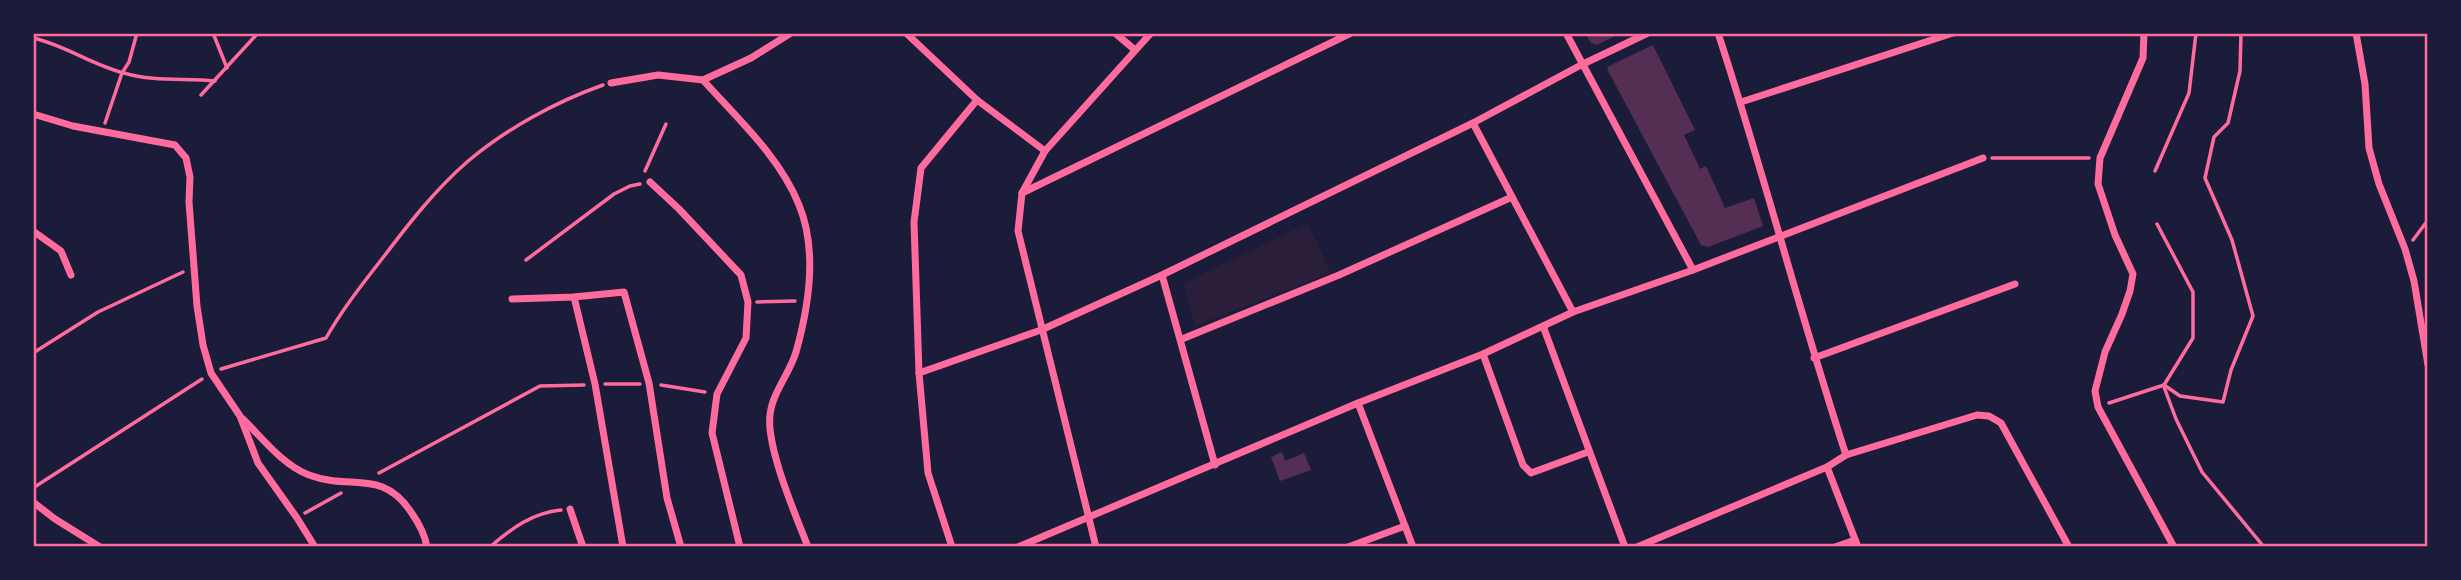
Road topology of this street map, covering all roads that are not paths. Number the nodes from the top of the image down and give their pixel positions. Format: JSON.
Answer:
{"nodes":[{"id":1,"x":790,"y":33,"type":"edge"},
{"id":2,"x":906,"y":33,"type":"edge"},
{"id":3,"x":1115,"y":33,"type":"edge"},
{"id":4,"x":1151,"y":33,"type":"edge"},
{"id":5,"x":1351,"y":33,"type":"edge"},
{"id":6,"x":1566,"y":33,"type":"edge"},
{"id":7,"x":1648,"y":33,"type":"edge"},
{"id":8,"x":1718,"y":33,"type":"edge"},
{"id":9,"x":1953,"y":33,"type":"edge"},
{"id":10,"x":2144,"y":33,"type":"edge"},
{"id":11,"x":2356,"y":33,"type":"edge"},
{"id":12,"x":1135,"y":50,"type":"junction"},
{"id":13,"x":1581,"y":65,"type":"junction"},
{"id":14,"x":703,"y":80,"type":"junction"},
{"id":15,"x":611,"y":82,"type":"road end"},
{"id":16,"x":977,"y":100,"type":"junction"},
{"id":17,"x":1741,"y":102,"type":"junction"},
{"id":18,"x":33,"y":114,"type":"edge"},
{"id":19,"x":1473,"y":123,"type":"junction"},
{"id":20,"x":1045,"y":151,"type":"junction"},
{"id":21,"x":1983,"y":158,"type":"road end"},
{"id":22,"x":650,"y":182,"type":"road end"},
{"id":23,"x":1022,"y":193,"type":"junction"},
{"id":24,"x":1512,"y":197,"type":"junction"},
{"id":25,"x":33,"y":231,"type":"edge"},
{"id":26,"x":1778,"y":237,"type":"junction"},
{"id":27,"x":1693,"y":270,"type":"junction"},
{"id":28,"x":71,"y":275,"type":"dead end"},
{"id":29,"x":1163,"y":275,"type":"junction"},
{"id":30,"x":2015,"y":284,"type":"dead end"},
{"id":31,"x":574,"y":297,"type":"junction"},
{"id":32,"x":512,"y":299,"type":"dead end"},
{"id":33,"x":1573,"y":312,"type":"junction"},
{"id":34,"x":1543,"y":326,"type":"junction"},
{"id":35,"x":1041,"y":330,"type":"junction"},
{"id":36,"x":1182,"y":339,"type":"junction"},
{"id":37,"x":1483,"y":354,"type":"junction"},
{"id":38,"x":1814,"y":358,"type":"junction"},
{"id":39,"x":2428,"y":362,"type":"edge"},
{"id":40,"x":919,"y":373,"type":"junction"},
{"id":41,"x":1358,"y":403,"type":"junction"},
{"id":42,"x":240,"y":416,"type":"junction"},
{"id":43,"x":1588,"y":452,"type":"junction"},
{"id":44,"x":1846,"y":455,"type":"junction"},
{"id":45,"x":1215,"y":465,"type":"junction"},
{"id":46,"x":1827,"y":467,"type":"junction"},
{"id":47,"x":33,"y":502,"type":"edge"},
{"id":48,"x":570,"y":509,"type":"road end"},
{"id":49,"x":1088,"y":516,"type":"junction"},
{"id":50,"x":1405,"y":526,"type":"junction"},
{"id":51,"x":1856,"y":543,"type":"edge"},
{"id":52,"x":2170,"y":546,"type":"edge"},
{"id":53,"x":100,"y":547,"type":"edge"},
{"id":54,"x":315,"y":547,"type":"edge"},
{"id":55,"x":427,"y":547,"type":"edge"},
{"id":56,"x":583,"y":547,"type":"edge"},
{"id":57,"x":623,"y":547,"type":"edge"},
{"id":58,"x":681,"y":547,"type":"edge"},
{"id":59,"x":740,"y":547,"type":"edge"},
{"id":60,"x":808,"y":547,"type":"edge"},
{"id":61,"x":953,"y":547,"type":"edge"},
{"id":62,"x":1018,"y":547,"type":"edge"},
{"id":63,"x":1096,"y":547,"type":"edge"},
{"id":64,"x":1348,"y":547,"type":"edge"},
{"id":65,"x":1413,"y":547,"type":"edge"},
{"id":66,"x":1625,"y":547,"type":"edge"},
{"id":67,"x":1637,"y":547,"type":"edge"},
{"id":68,"x":1835,"y":547,"type":"edge"},
{"id":69,"x":2069,"y":547,"type":"edge"}],
"edges":[{"from":1,"to":14,"type":"street"},
{"from":2,"to":16,"type":"street"},
{"from":3,"to":12,"type":"street"},
{"from":4,"to":12,"type":"street"},
{"from":5,"to":23,"type":"street"},
{"from":6,"to":13,"type":"street"},
{"from":7,"to":13,"type":"street"},
{"from":8,"to":17,"type":"street"},
{"from":9,"to":17,"type":"street"},
{"from":10,"to":52,"type":"street"},
{"from":11,"to":39,"type":"street"},
{"from":12,"to":20,"type":"street"},
{"from":13,"to":19,"type":"street"},
{"from":13,"to":27,"type":"street"},
{"from":14,"to":15,"type":"street"},
{"from":14,"to":60,"type":"street"},
{"from":16,"to":20,"type":"street"},
{"from":16,"to":40,"type":"street"},
{"from":17,"to":26,"type":"street"},
{"from":18,"to":42,"type":"street"},
{"from":19,"to":24,"type":"street"},
{"from":19,"to":29,"type":"street"},
{"from":20,"to":23,"type":"street"},
{"from":21,"to":26,"type":"street"},
{"from":22,"to":59,"type":"street"},
{"from":23,"to":35,"type":"street"},
{"from":24,"to":33,"type":"street"},
{"from":24,"to":36,"type":"street"},
{"from":25,"to":28,"type":"street"},
{"from":26,"to":27,"type":"street"},
{"from":26,"to":38,"type":"street"},
{"from":27,"to":33,"type":"street"},
{"from":29,"to":35,"type":"street"},
{"from":29,"to":36,"type":"street"},
{"from":30,"to":38,"type":"street"},
{"from":31,"to":32,"type":"street"},
{"from":31,"to":57,"type":"street"},
{"from":31,"to":58,"type":"street"},
{"from":33,"to":34,"type":"street"},
{"from":34,"to":37,"type":"street"},
{"from":34,"to":43,"type":"street"},
{"from":35,"to":40,"type":"street"},
{"from":35,"to":49,"type":"street"},
{"from":36,"to":45,"type":"street"},
{"from":37,"to":41,"type":"street"},
{"from":37,"to":43,"type":"street"},
{"from":38,"to":44,"type":"street"},
{"from":40,"to":61,"type":"street"},
{"from":41,"to":45,"type":"street"},
{"from":41,"to":50,"type":"street"},
{"from":42,"to":54,"type":"street"},
{"from":42,"to":55,"type":"street"},
{"from":43,"to":66,"type":"street"},
{"from":44,"to":46,"type":"street"},
{"from":44,"to":69,"type":"street"},
{"from":45,"to":49,"type":"street"},
{"from":46,"to":51,"type":"street"},
{"from":46,"to":67,"type":"street"},
{"from":47,"to":53,"type":"street"},
{"from":48,"to":56,"type":"street"},
{"from":49,"to":62,"type":"street"},
{"from":49,"to":63,"type":"street"},
{"from":50,"to":64,"type":"street"},
{"from":50,"to":65,"type":"street"},
{"from":51,"to":68,"type":"street"}]}
